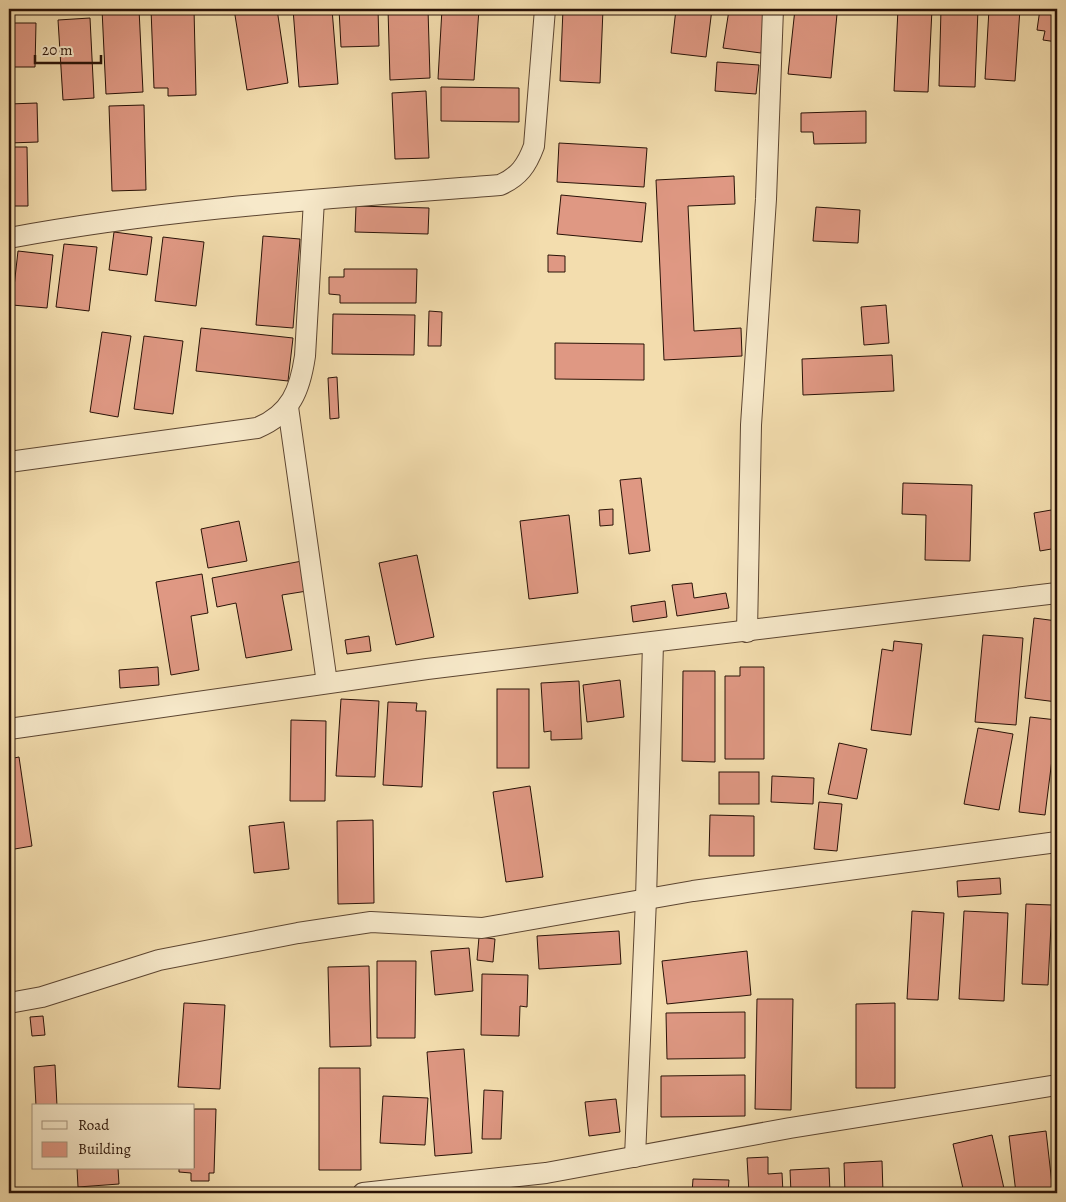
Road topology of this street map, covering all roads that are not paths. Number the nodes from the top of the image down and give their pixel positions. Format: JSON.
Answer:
{"nodes":[{"id":1,"x":545,"y":9,"type":"edge"},
{"id":2,"x":773,"y":9,"type":"edge"},
{"id":3,"x":314,"y":200,"type":"junction"},
{"id":4,"x":9,"y":238,"type":"edge"},
{"id":5,"x":288,"y":407,"type":"junction"},
{"id":6,"x":9,"y":462,"type":"edge"},
{"id":7,"x":1057,"y":593,"type":"edge"},
{"id":8,"x":747,"y":632,"type":"junction"},
{"id":9,"x":653,"y":643,"type":"junction"},
{"id":10,"x":327,"y":683,"type":"junction"},
{"id":11,"x":9,"y":729,"type":"edge"},
{"id":12,"x":1057,"y":842,"type":"edge"},
{"id":13,"x":646,"y":899,"type":"junction"},
{"id":14,"x":9,"y":1003,"type":"edge"},
{"id":15,"x":1057,"y":1085,"type":"edge"},
{"id":16,"x":635,"y":1157,"type":"junction"},
{"id":17,"x":363,"y":1193,"type":"edge"}],
"edges":[{"from":1,"to":3,"type":"street"},
{"from":2,"to":8,"type":"street"},
{"from":3,"to":4,"type":"street"},
{"from":3,"to":5,"type":"street"},
{"from":5,"to":6,"type":"street"},
{"from":5,"to":10,"type":"street"},
{"from":7,"to":8,"type":"street"},
{"from":8,"to":9,"type":"street"},
{"from":9,"to":10,"type":"street"},
{"from":9,"to":13,"type":"street"},
{"from":10,"to":11,"type":"street"},
{"from":12,"to":13,"type":"street"},
{"from":13,"to":14,"type":"street"},
{"from":13,"to":16,"type":"street"},
{"from":15,"to":16,"type":"street"},
{"from":16,"to":17,"type":"street"}]}
